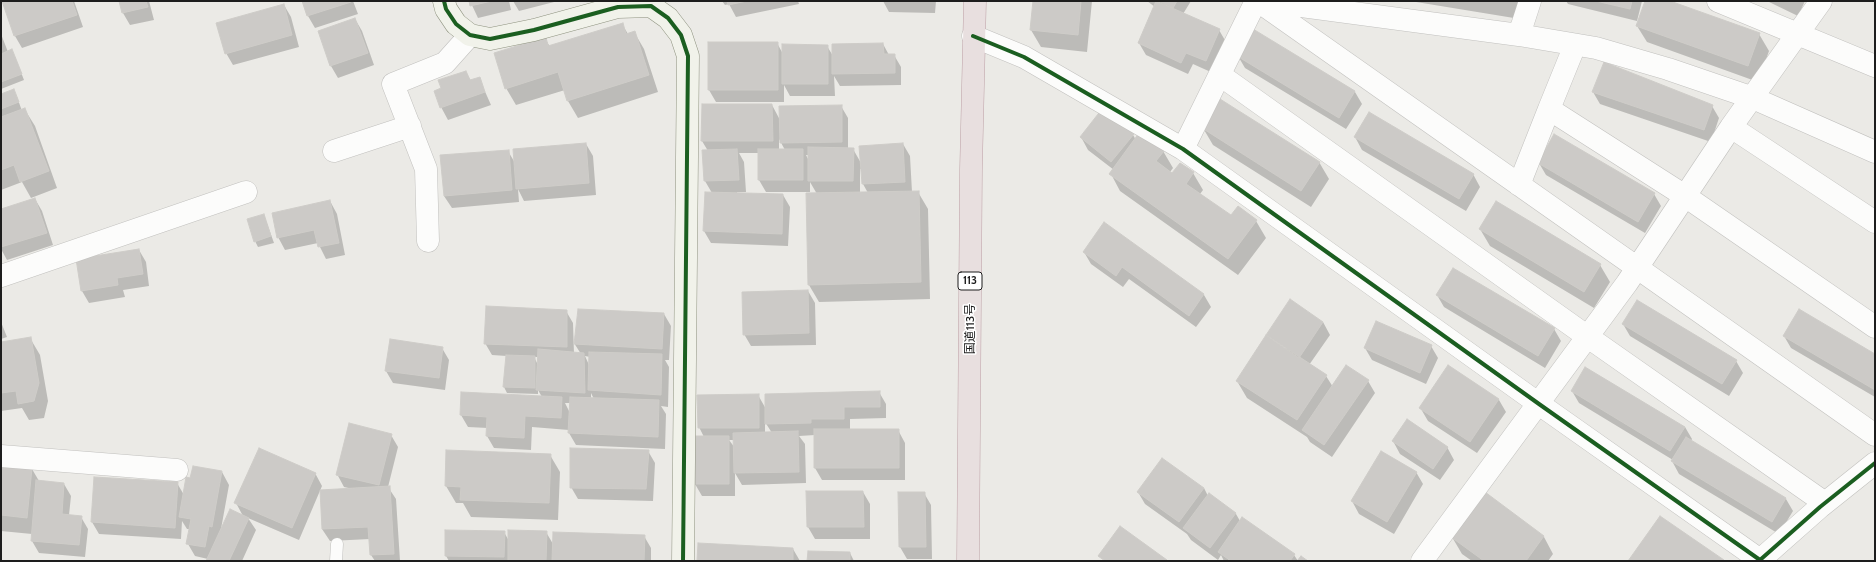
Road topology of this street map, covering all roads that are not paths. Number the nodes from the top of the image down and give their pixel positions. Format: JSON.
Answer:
{"nodes":[{"id":1,"x":444,"y":1,"type":"edge"},
{"id":2,"x":975,"y":1,"type":"edge"},
{"id":3,"x":1257,"y":1,"type":"edge"},
{"id":4,"x":1264,"y":1,"type":"edge"},
{"id":5,"x":1530,"y":1,"type":"edge"},
{"id":6,"x":1718,"y":1,"type":"edge"},
{"id":7,"x":1821,"y":1,"type":"edge"},
{"id":8,"x":1798,"y":33,"type":"junction"},
{"id":9,"x":470,"y":35,"type":"junction"},
{"id":10,"x":1519,"y":35,"type":"junction"},
{"id":11,"x":973,"y":36,"type":"junction"},
{"id":12,"x":1575,"y":45,"type":"junction"},
{"id":13,"x":1875,"y":66,"type":"edge"},
{"id":14,"x":1220,"y":75,"type":"junction"},
{"id":15,"x":1753,"y":98,"type":"junction"},
{"id":16,"x":1550,"y":109,"type":"junction"},
{"id":17,"x":410,"y":126,"type":"junction"},
{"id":18,"x":1731,"y":127,"type":"junction"},
{"id":19,"x":1184,"y":149,"type":"junction"},
{"id":20,"x":334,"y":151,"type":"dead end"},
{"id":21,"x":1875,"y":152,"type":"edge"},
{"id":22,"x":1519,"y":185,"type":"junction"},
{"id":23,"x":246,"y":192,"type":"dead end"},
{"id":24,"x":1685,"y":196,"type":"junction"},
{"id":25,"x":1875,"y":222,"type":"edge"},
{"id":26,"x":428,"y":241,"type":"dead end"},
{"id":27,"x":1637,"y":268,"type":"junction"},
{"id":28,"x":1,"y":276,"type":"edge"},
{"id":29,"x":1875,"y":327,"type":"edge"},
{"id":30,"x":1588,"y":337,"type":"junction"},
{"id":31,"x":1539,"y":404,"type":"junction"},
{"id":32,"x":1875,"y":435,"type":"edge"},
{"id":33,"x":1,"y":456,"type":"edge"},
{"id":34,"x":1875,"y":463,"type":"edge"},
{"id":35,"x":177,"y":470,"type":"dead end"},
{"id":36,"x":1825,"y":503,"type":"junction"},
{"id":37,"x":337,"y":544,"type":"dead end"},
{"id":38,"x":336,"y":561,"type":"edge"},
{"id":39,"x":682,"y":561,"type":"edge"},
{"id":40,"x":968,"y":561,"type":"edge"},
{"id":41,"x":1422,"y":561,"type":"edge"}],
"edges":[{"from":1,"to":9,"type":"street"},
{"from":2,"to":11,"type":"highway","name":"国道113号","number":"113"},
{"from":3,"to":14,"type":"street"},
{"from":3,"to":22,"type":"street"},
{"from":4,"to":10,"type":"street"},
{"from":5,"to":10,"type":"street"},
{"from":6,"to":8,"type":"street"},
{"from":7,"to":8,"type":"street"},
{"from":8,"to":13,"type":"street"},
{"from":8,"to":15,"type":"street"},
{"from":9,"to":17,"type":"street"},
{"from":9,"to":39,"type":"street"},
{"from":10,"to":12,"type":"street"},
{"from":11,"to":19,"type":"street"},
{"from":11,"to":40,"type":"highway","name":"国道113号","number":"113"},
{"from":12,"to":15,"type":"street"},
{"from":12,"to":16,"type":"street"},
{"from":14,"to":19,"type":"street"},
{"from":14,"to":30,"type":"street"},
{"from":15,"to":18,"type":"street"},
{"from":15,"to":21,"type":"street"},
{"from":16,"to":22,"type":"street"},
{"from":16,"to":24,"type":"street"},
{"from":17,"to":20,"type":"street"},
{"from":17,"to":26,"type":"street"},
{"from":18,"to":24,"type":"street"},
{"from":18,"to":25,"type":"street"},
{"from":19,"to":31,"type":"street"},
{"from":22,"to":27,"type":"street"},
{"from":23,"to":28,"type":"street"},
{"from":24,"to":27,"type":"street"},
{"from":24,"to":29,"type":"street"},
{"from":27,"to":30,"type":"street"},
{"from":27,"to":32,"type":"street"},
{"from":30,"to":31,"type":"street"},
{"from":30,"to":36,"type":"street"},
{"from":31,"to":36,"type":"street"},
{"from":31,"to":41,"type":"street"},
{"from":33,"to":35,"type":"street"},
{"from":34,"to":36,"type":"street"},
{"from":37,"to":38,"type":"lane"}]}
